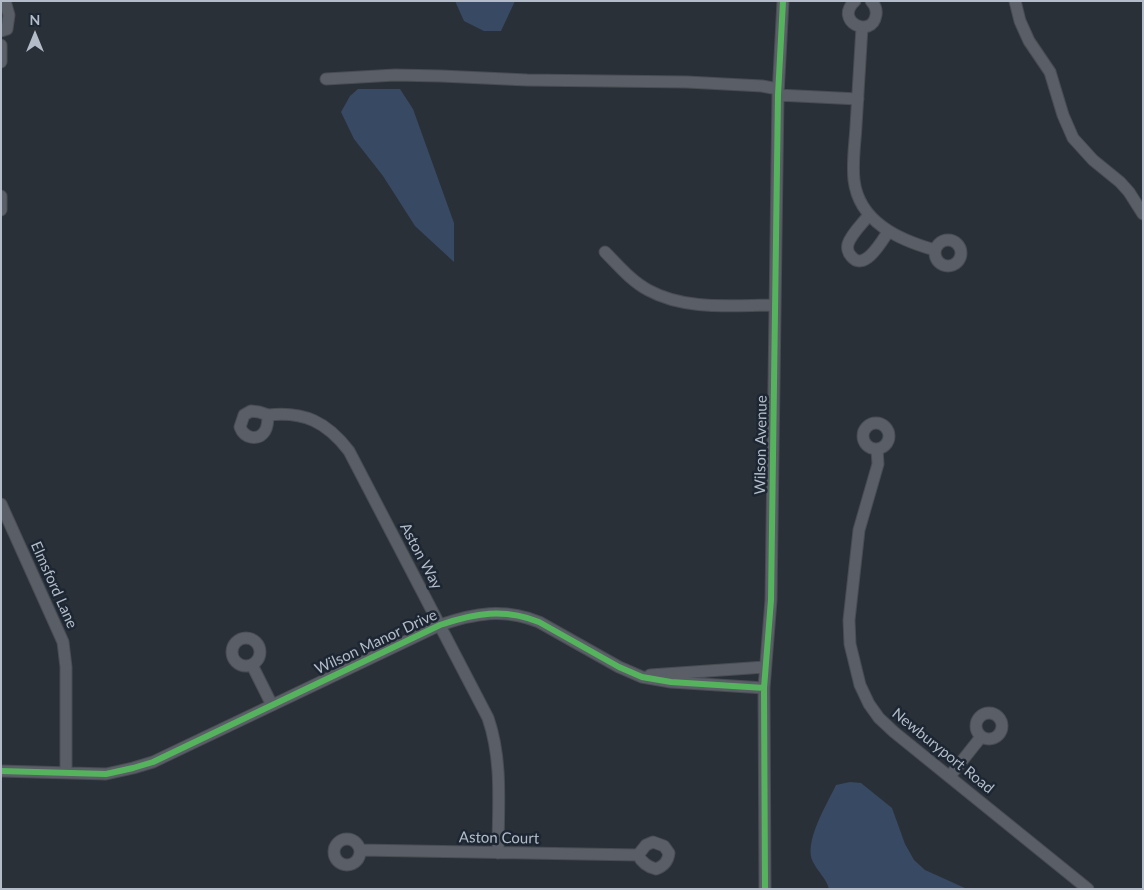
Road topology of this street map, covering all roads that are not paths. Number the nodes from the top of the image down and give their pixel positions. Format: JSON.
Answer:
{"nodes":[{"id":1,"x":4,"y":1,"type":"edge"},
{"id":2,"x":783,"y":1,"type":"edge"},
{"id":3,"x":854,"y":1,"type":"edge"},
{"id":4,"x":871,"y":1,"type":"edge"},
{"id":5,"x":1014,"y":1,"type":"edge"},
{"id":6,"x":862,"y":27,"type":"junction"},
{"id":7,"x":1,"y":31,"type":"edge"},
{"id":8,"x":1,"y":46,"type":"edge"},
{"id":9,"x":1,"y":62,"type":"edge"},
{"id":10,"x":326,"y":79,"type":"dead end"},
{"id":11,"x":778,"y":92,"type":"junction"},
{"id":12,"x":858,"y":99,"type":"junction"},
{"id":13,"x":1,"y":196,"type":"edge"},
{"id":14,"x":1,"y":210,"type":"edge"},
{"id":15,"x":1143,"y":214,"type":"edge"},
{"id":16,"x":869,"y":215,"type":"junction"},
{"id":17,"x":888,"y":232,"type":"junction"},
{"id":18,"x":935,"y":250,"type":"dead end"},
{"id":19,"x":605,"y":252,"type":"dead end"},
{"id":20,"x":776,"y":305,"type":"junction"},
{"id":21,"x":268,"y":415,"type":"dead end"},
{"id":22,"x":877,"y":449,"type":"dead end"},
{"id":23,"x":1,"y":504,"type":"edge"},
{"id":24,"x":440,"y":625,"type":"junction"},
{"id":25,"x":252,"y":665,"type":"dead end"},
{"id":26,"x":765,"y":667,"type":"junction"},
{"id":27,"x":640,"y":676,"type":"junction"},
{"id":28,"x":764,"y":688,"type":"junction"},
{"id":29,"x":272,"y":705,"type":"junction"},
{"id":30,"x":981,"y":737,"type":"dead end"},
{"id":31,"x":1,"y":772,"type":"edge"},
{"id":32,"x":66,"y":772,"type":"junction"},
{"id":33,"x":950,"y":776,"type":"junction"},
{"id":34,"x":360,"y":850,"type":"dead end"},
{"id":35,"x":498,"y":853,"type":"junction"},
{"id":36,"x":638,"y":855,"type":"dead end"},
{"id":37,"x":765,"y":889,"type":"edge"},
{"id":38,"x":1088,"y":889,"type":"edge"}],
"edges":[{"from":1,"to":7,"type":"street"},
{"from":2,"to":11,"type":"street","name":"Wilson Avenue"},
{"from":3,"to":6,"type":"street"},
{"from":4,"to":6,"type":"street"},
{"from":5,"to":15,"type":"street"},
{"from":6,"to":12,"type":"street"},
{"from":8,"to":9,"type":"street"},
{"from":10,"to":11,"type":"street"},
{"from":11,"to":12,"type":"street"},
{"from":11,"to":20,"type":"street","name":"Wilson Avenue"},
{"from":12,"to":16,"type":"street"},
{"from":13,"to":14,"type":"street"},
{"from":16,"to":17,"type":"street"},
{"from":16,"to":17,"type":"street"},
{"from":17,"to":18,"type":"street"},
{"from":19,"to":20,"type":"street"},
{"from":20,"to":26,"type":"street","name":"Wilson Avenue"},
{"from":21,"to":24,"type":"street","name":"Aston Way"},
{"from":22,"to":33,"type":"street","name":"Newburyport Road"},
{"from":23,"to":32,"type":"street","name":"Elmsford Lane"},
{"from":24,"to":27,"type":"street","name":"Wilson Manor Drive"},
{"from":24,"to":29,"type":"street","name":"Wilson Manor Drive"},
{"from":24,"to":35,"type":"street","name":"Aston Way"},
{"from":25,"to":29,"type":"street"},
{"from":26,"to":27,"type":"street","name":"Wilson Manor Drive"},
{"from":26,"to":28,"type":"street","name":"Wilson Avenue"},
{"from":27,"to":28,"type":"street","name":"Wilson Manor Drive"},
{"from":28,"to":37,"type":"street","name":"Wilson Avenue"},
{"from":29,"to":32,"type":"street","name":"Wilson Manor Drive"},
{"from":30,"to":33,"type":"street"},
{"from":31,"to":32,"type":"street","name":"Wilson Manor Drive"},
{"from":33,"to":38,"type":"street","name":"Newburyport Road"},
{"from":34,"to":35,"type":"street","name":"Aston Court"},
{"from":35,"to":36,"type":"street","name":"Aston Court"}]}
